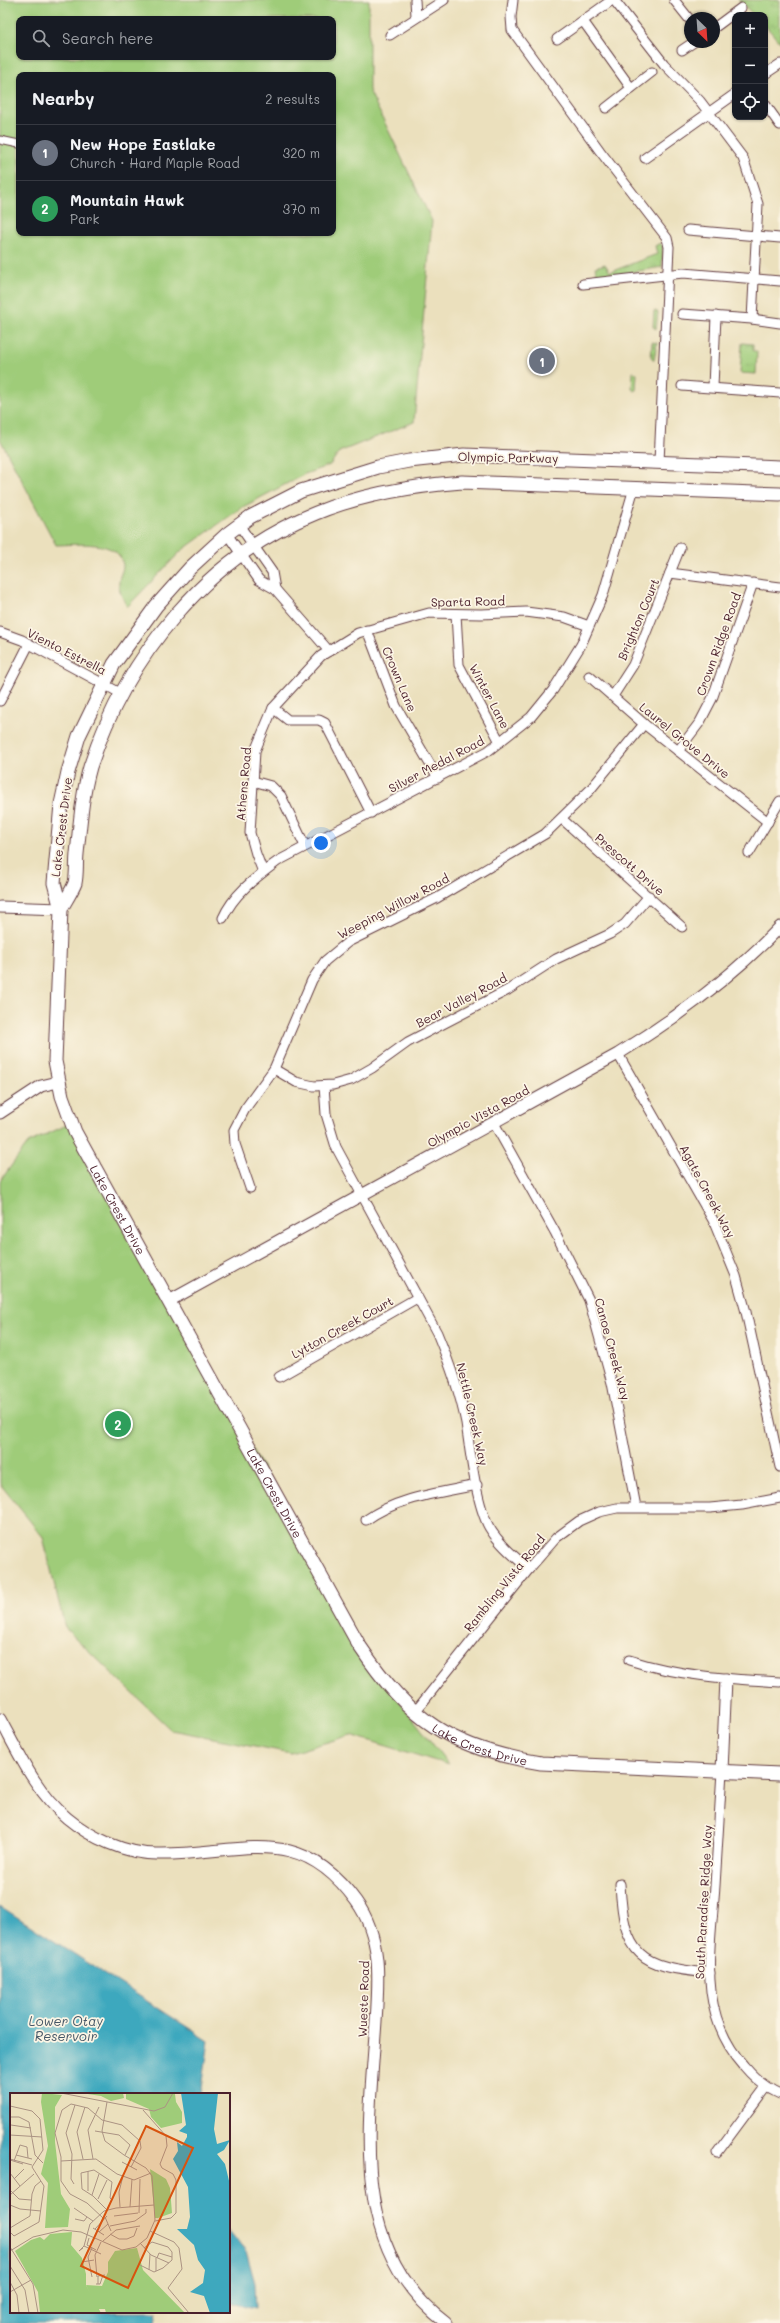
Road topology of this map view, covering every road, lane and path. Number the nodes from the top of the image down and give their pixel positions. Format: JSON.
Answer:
{"nodes":[{"id":1,"x":415,"y":0,"type":"edge"},
{"id":2,"x":444,"y":0,"type":"edge"},
{"id":3,"x":513,"y":0,"type":"edge"},
{"id":4,"x":613,"y":0,"type":"edge"},
{"id":5,"x":674,"y":0,"type":"edge"},
{"id":6,"x":741,"y":8,"type":"dead end"},
{"id":7,"x":684,"y":12,"type":"edge"},
{"id":8,"x":416,"y":16,"type":"junction"},
{"id":9,"x":583,"y":21,"type":"junction"},
{"id":10,"x":720,"y":24,"type":"edge"},
{"id":11,"x":390,"y":35,"type":"dead end"},
{"id":12,"x":557,"y":39,"type":"dead end"},
{"id":13,"x":685,"y":48,"type":"edge"},
{"id":14,"x":682,"y":50,"type":"dead end"},
{"id":15,"x":780,"y":64,"type":"edge"},
{"id":16,"x":652,"y":72,"type":"dead end"},
{"id":17,"x":768,"y":72,"type":"edge"},
{"id":18,"x":631,"y":88,"type":"junction"},
{"id":19,"x":732,"y":96,"type":"edge"},
{"id":20,"x":606,"y":108,"type":"dead end"},
{"id":21,"x":768,"y":108,"type":"edge"},
{"id":22,"x":709,"y":113,"type":"junction"},
{"id":23,"x":780,"y":126,"type":"edge"},
{"id":24,"x":0,"y":140,"type":"edge"},
{"id":25,"x":16,"y":143,"type":"edge"},
{"id":26,"x":645,"y":158,"type":"dead end"},
{"id":27,"x":688,"y":230,"type":"dead end"},
{"id":28,"x":758,"y":236,"type":"junction"},
{"id":29,"x":780,"y":238,"type":"edge"},
{"id":30,"x":667,"y":275,"type":"junction"},
{"id":31,"x":754,"y":279,"type":"junction"},
{"id":32,"x":780,"y":281,"type":"edge"},
{"id":33,"x":583,"y":284,"type":"dead end"},
{"id":34,"x":682,"y":314,"type":"dead end"},
{"id":35,"x":716,"y":316,"type":"junction"},
{"id":36,"x":752,"y":318,"type":"junction"},
{"id":37,"x":780,"y":323,"type":"edge"},
{"id":38,"x":682,"y":386,"type":"dead end"},
{"id":39,"x":712,"y":387,"type":"junction"},
{"id":40,"x":780,"y":393,"type":"edge"},
{"id":41,"x":659,"y":462,"type":"junction"},
{"id":42,"x":780,"y":467,"type":"edge"},
{"id":43,"x":634,"y":488,"type":"junction"},
{"id":44,"x":780,"y":494,"type":"edge"},
{"id":45,"x":240,"y":525,"type":"junction"},
{"id":46,"x":227,"y":534,"type":"junction"},
{"id":47,"x":254,"y":546,"type":"junction"},
{"id":48,"x":680,"y":548,"type":"dead end"},
{"id":49,"x":242,"y":554,"type":"junction"},
{"id":50,"x":670,"y":573,"type":"junction"},
{"id":51,"x":752,"y":583,"type":"junction"},
{"id":52,"x":780,"y":587,"type":"edge"},
{"id":53,"x":275,"y":589,"type":"junction"},
{"id":54,"x":456,"y":614,"type":"junction"},
{"id":55,"x":589,"y":626,"type":"junction"},
{"id":56,"x":367,"y":630,"type":"junction"},
{"id":57,"x":0,"y":632,"type":"edge"},
{"id":58,"x":30,"y":644,"type":"junction"},
{"id":59,"x":329,"y":651,"type":"junction"},
{"id":60,"x":589,"y":676,"type":"dead end"},
{"id":61,"x":104,"y":683,"type":"junction"},
{"id":62,"x":122,"y":694,"type":"junction"},
{"id":63,"x":613,"y":696,"type":"junction"},
{"id":64,"x":0,"y":701,"type":"edge"},
{"id":65,"x":273,"y":708,"type":"junction"},
{"id":66,"x":644,"y":724,"type":"junction"},
{"id":67,"x":500,"y":742,"type":"junction"},
{"id":68,"x":678,"y":751,"type":"junction"},
{"id":69,"x":438,"y":778,"type":"junction"},
{"id":70,"x":253,"y":781,"type":"junction"},
{"id":71,"x":780,"y":801,"type":"edge"},
{"id":72,"x":371,"y":813,"type":"junction"},
{"id":73,"x":562,"y":819,"type":"junction"},
{"id":74,"x":768,"y":822,"type":"junction"},
{"id":75,"x":305,"y":846,"type":"junction"},
{"id":76,"x":750,"y":853,"type":"dead end"},
{"id":77,"x":263,"y":872,"type":"junction"},
{"id":78,"x":649,"y":896,"type":"junction"},
{"id":79,"x":0,"y":907,"type":"edge"},
{"id":80,"x":61,"y":908,"type":"junction"},
{"id":81,"x":224,"y":918,"type":"dead end"},
{"id":82,"x":682,"y":927,"type":"dead end"},
{"id":83,"x":780,"y":927,"type":"edge"},
{"id":84,"x":618,"y":1054,"type":"junction"},
{"id":85,"x":274,"y":1069,"type":"junction"},
{"id":86,"x":58,"y":1082,"type":"junction"},
{"id":87,"x":324,"y":1086,"type":"junction"},
{"id":88,"x":0,"y":1113,"type":"edge"},
{"id":89,"x":494,"y":1122,"type":"junction"},
{"id":90,"x":250,"y":1188,"type":"dead end"},
{"id":91,"x":361,"y":1196,"type":"junction"},
{"id":92,"x":417,"y":1298,"type":"junction"},
{"id":93,"x":169,"y":1301,"type":"junction"},
{"id":94,"x":279,"y":1377,"type":"dead end"},
{"id":95,"x":780,"y":1467,"type":"edge"},
{"id":96,"x":478,"y":1485,"type":"junction"},
{"id":97,"x":780,"y":1498,"type":"edge"},
{"id":98,"x":636,"y":1507,"type":"junction"},
{"id":99,"x":366,"y":1520,"type":"dead end"},
{"id":100,"x":529,"y":1569,"type":"junction"},
{"id":101,"x":629,"y":1660,"type":"dead end"},
{"id":102,"x":726,"y":1679,"type":"junction"},
{"id":103,"x":780,"y":1682,"type":"edge"},
{"id":104,"x":416,"y":1712,"type":"junction"},
{"id":105,"x":0,"y":1719,"type":"edge"},
{"id":106,"x":722,"y":1771,"type":"junction"},
{"id":107,"x":780,"y":1774,"type":"edge"},
{"id":108,"x":620,"y":1884,"type":"dead end"},
{"id":109,"x":710,"y":1973,"type":"junction"},
{"id":110,"x":766,"y":2087,"type":"junction"},
{"id":111,"x":780,"y":2094,"type":"edge"},
{"id":112,"x":717,"y":2153,"type":"dead end"},
{"id":113,"x":446,"y":2323,"type":"edge"}],
"edges":[{"from":1,"to":8,"type":"street"},
{"from":2,"to":8,"type":"street"},
{"from":3,"to":30,"type":"street"},
{"from":4,"to":9,"type":"street"},
{"from":4,"to":22,"type":"street"},
{"from":5,"to":7,"type":"street"},
{"from":6,"to":10,"type":"street"},
{"from":8,"to":11,"type":"street"},
{"from":9,"to":12,"type":"street"},
{"from":9,"to":18,"type":"street"},
{"from":13,"to":14,"type":"street"},
{"from":15,"to":17,"type":"street"},
{"from":16,"to":18,"type":"street"},
{"from":18,"to":20,"type":"street"},
{"from":19,"to":22,"type":"street"},
{"from":21,"to":23,"type":"street"},
{"from":22,"to":26,"type":"street"},
{"from":22,"to":28,"type":"street"},
{"from":24,"to":25,"type":"street"},
{"from":27,"to":28,"type":"street"},
{"from":28,"to":29,"type":"street"},
{"from":28,"to":31,"type":"street"},
{"from":30,"to":31,"type":"street"},
{"from":30,"to":33,"type":"street"},
{"from":30,"to":41,"type":"street"},
{"from":31,"to":32,"type":"street"},
{"from":31,"to":36,"type":"street"},
{"from":34,"to":35,"type":"street"},
{"from":35,"to":36,"type":"street"},
{"from":35,"to":39,"type":"street"},
{"from":36,"to":37,"type":"street"},
{"from":38,"to":39,"type":"street"},
{"from":39,"to":40,"type":"street"},
{"from":41,"to":42,"type":"main road","name":"Olympic Parkway"},
{"from":41,"to":45,"type":"main road","name":"Olympic Parkway"},
{"from":43,"to":44,"type":"main road"},
{"from":43,"to":47,"type":"main road"},
{"from":43,"to":55,"type":"street","name":"Silver Medal Road"},
{"from":45,"to":46,"type":"main road","name":"Olympic Parkway"},
{"from":45,"to":47,"type":"street"},
{"from":46,"to":49,"type":"street"},
{"from":46,"to":61,"type":"main road","name":"Lake Crest Drive"},
{"from":47,"to":49,"type":"main road"},
{"from":47,"to":53,"type":"street"},
{"from":48,"to":50,"type":"street","name":"Brighton Court"},
{"from":49,"to":53,"type":"street"},
{"from":49,"to":62,"type":"main road","name":"Lake Crest Drive"},
{"from":50,"to":51,"type":"street"},
{"from":50,"to":63,"type":"street","name":"Brighton Court"},
{"from":51,"to":52,"type":"street"},
{"from":51,"to":68,"type":"street","name":"Crown Ridge Road"},
{"from":53,"to":59,"type":"street"},
{"from":54,"to":55,"type":"street","name":"Sparta Road"},
{"from":54,"to":56,"type":"street","name":"Sparta Road"},
{"from":54,"to":67,"type":"street","name":"Winter Lane"},
{"from":55,"to":67,"type":"street","name":"Silver Medal Road"},
{"from":56,"to":59,"type":"street","name":"Sparta Road"},
{"from":56,"to":69,"type":"street","name":"Crown Lane"},
{"from":57,"to":58,"type":"street","name":"Viento Estrella"},
{"from":58,"to":61,"type":"street","name":"Viento Estrella"},
{"from":58,"to":64,"type":"street"},
{"from":59,"to":65,"type":"street","name":"Athens Road"},
{"from":60,"to":63,"type":"street","name":"Laurel Grove Drive"},
{"from":61,"to":62,"type":"street","name":"Viento Estrella"},
{"from":61,"to":80,"type":"main road","name":"Lake Crest Drive"},
{"from":62,"to":80,"type":"main road","name":"Lake Crest Drive"},
{"from":63,"to":66,"type":"street","name":"Laurel Grove Drive"},
{"from":65,"to":70,"type":"street","name":"Athens Road"},
{"from":65,"to":72,"type":"street"},
{"from":66,"to":68,"type":"street","name":"Laurel Grove Drive"},
{"from":66,"to":73,"type":"street","name":"Weeping Willow Road"},
{"from":67,"to":69,"type":"street","name":"Silver Medal Road"},
{"from":68,"to":74,"type":"street","name":"Laurel Grove Drive"},
{"from":69,"to":72,"type":"street","name":"Silver Medal Road"},
{"from":70,"to":75,"type":"street"},
{"from":70,"to":77,"type":"street","name":"Athens Road"},
{"from":71,"to":74,"type":"street"},
{"from":72,"to":75,"type":"street","name":"Silver Medal Road"},
{"from":73,"to":78,"type":"street","name":"Prescott Drive"},
{"from":73,"to":85,"type":"street","name":"Weeping Willow Road"},
{"from":74,"to":76,"type":"street"},
{"from":75,"to":77,"type":"street","name":"Silver Medal Road"},
{"from":77,"to":81,"type":"street","name":"Silver Medal Road"},
{"from":78,"to":82,"type":"street","name":"Prescott Drive"},
{"from":78,"to":87,"type":"street","name":"Bear Valley Road"},
{"from":79,"to":80,"type":"street"},
{"from":80,"to":86,"type":"main road","name":"Lake Crest Drive"},
{"from":83,"to":84,"type":"street","name":"Olympic Vista Road"},
{"from":84,"to":89,"type":"street","name":"Olympic Vista Road"},
{"from":84,"to":95,"type":"street","name":"Agate Creek Way"},
{"from":85,"to":87,"type":"street","name":"Bear Valley Road"},
{"from":85,"to":90,"type":"street","name":"Weeping Willow Road"},
{"from":86,"to":88,"type":"street"},
{"from":86,"to":93,"type":"main road","name":"Lake Crest Drive"},
{"from":87,"to":91,"type":"street","name":"Nettle Creek Way"},
{"from":89,"to":91,"type":"street","name":"Olympic Vista Road"},
{"from":89,"to":98,"type":"street","name":"Canoe Creek Way"},
{"from":91,"to":92,"type":"street","name":"Nettle Creek Way"},
{"from":91,"to":93,"type":"street","name":"Olympic Vista Road"},
{"from":92,"to":94,"type":"street","name":"Lytton Creek Court"},
{"from":92,"to":96,"type":"street","name":"Nettle Creek Way"},
{"from":93,"to":104,"type":"main road","name":"Lake Crest Drive"},
{"from":96,"to":99,"type":"street"},
{"from":96,"to":100,"type":"street","name":"Nettle Creek Way"},
{"from":97,"to":98,"type":"street","name":"Rambling Vista Road"},
{"from":98,"to":100,"type":"street","name":"Rambling Vista Road"},
{"from":100,"to":104,"type":"street","name":"Rambling Vista Road"},
{"from":101,"to":102,"type":"street"},
{"from":102,"to":103,"type":"street"},
{"from":102,"to":106,"type":"street"},
{"from":104,"to":106,"type":"main road","name":"Lake Crest Drive"},
{"from":105,"to":113,"type":"street","name":"Wueste Road"},
{"from":106,"to":107,"type":"main road","name":"Lake Crest Drive"},
{"from":106,"to":109,"type":"street","name":"South Paradise Ridge Way"},
{"from":108,"to":109,"type":"street"},
{"from":109,"to":110,"type":"street","name":"South Paradise Ridge Way"},
{"from":110,"to":111,"type":"street","name":"South Paradise Ridge Way"},
{"from":110,"to":112,"type":"street"}]}
